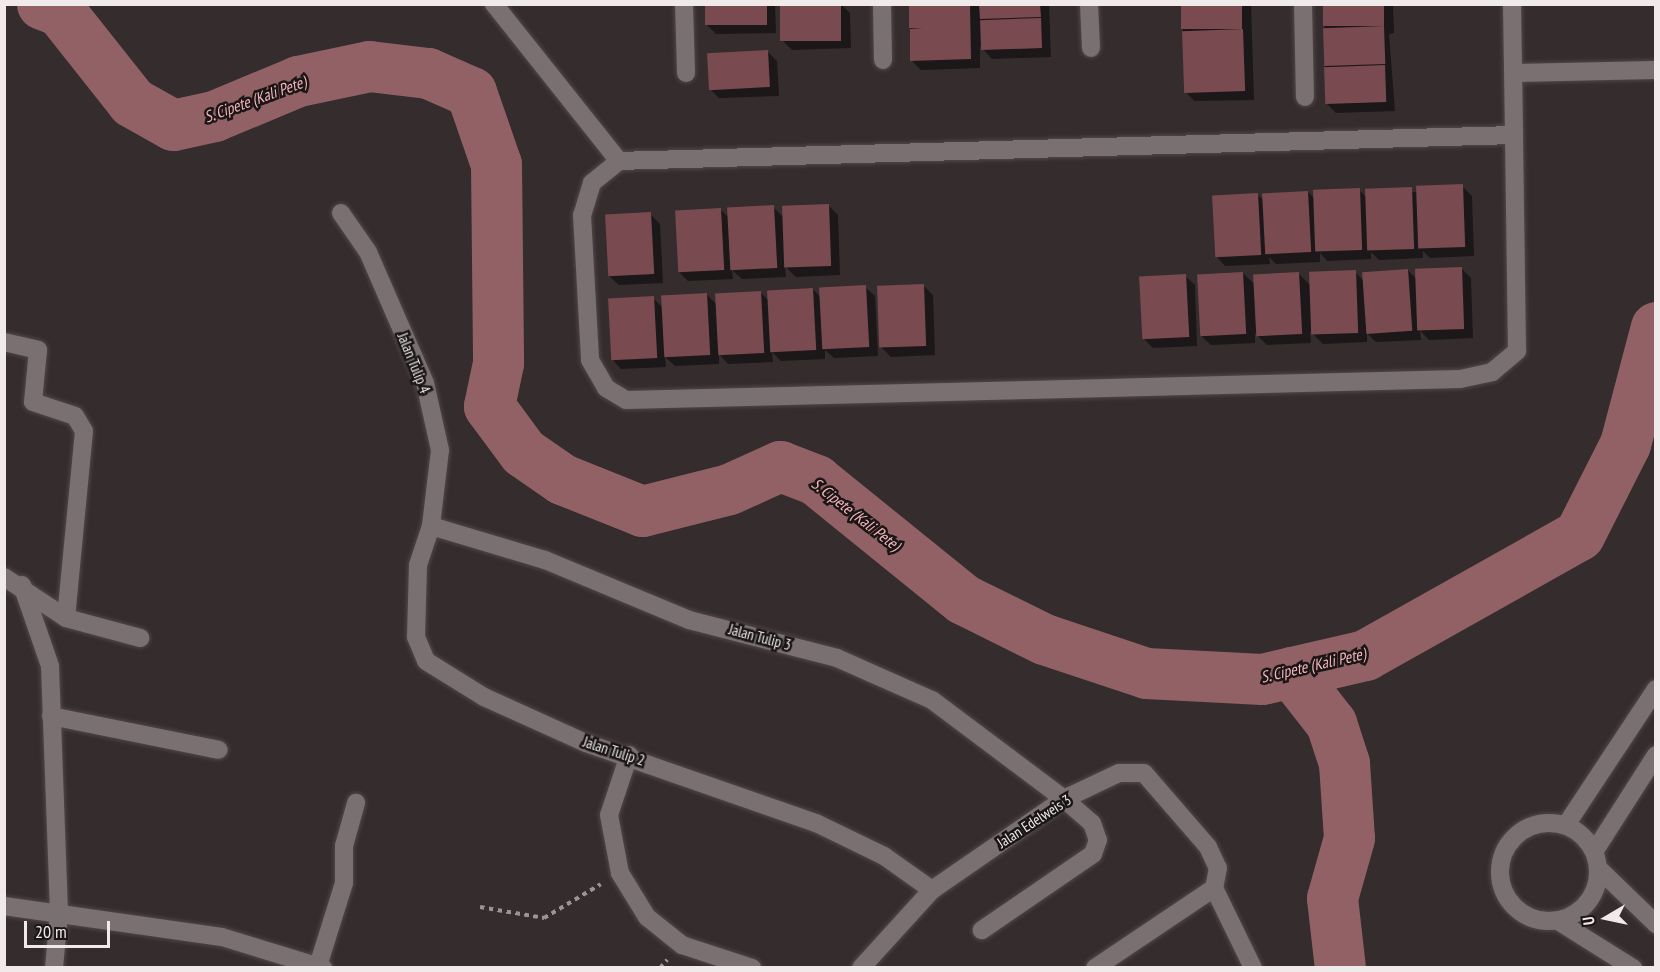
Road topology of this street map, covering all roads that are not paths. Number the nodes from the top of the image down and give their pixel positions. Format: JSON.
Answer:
{"nodes":[{"id":1,"x":494,"y":4,"type":"edge"},
{"id":2,"x":684,"y":4,"type":"edge"},
{"id":3,"x":882,"y":4,"type":"edge"},
{"id":4,"x":1089,"y":4,"type":"edge"},
{"id":5,"x":1303,"y":4,"type":"edge"},
{"id":6,"x":1512,"y":4,"type":"edge"},
{"id":7,"x":1091,"y":48,"type":"dead end"},
{"id":8,"x":884,"y":60,"type":"dead end"},
{"id":9,"x":1656,"y":70,"type":"edge"},
{"id":10,"x":686,"y":73,"type":"dead end"},
{"id":11,"x":1514,"y":73,"type":"junction"},
{"id":12,"x":1305,"y":97,"type":"dead end"},
{"id":13,"x":1514,"y":135,"type":"junction"},
{"id":14,"x":620,"y":161,"type":"junction"},
{"id":15,"x":340,"y":213,"type":"dead end"},
{"id":16,"x":4,"y":342,"type":"edge"},
{"id":17,"x":431,"y":526,"type":"junction"},
{"id":18,"x":4,"y":577,"type":"edge"},
{"id":19,"x":22,"y":585,"type":"junction"},
{"id":20,"x":66,"y":618,"type":"junction"},
{"id":21,"x":140,"y":638,"type":"dead end"},
{"id":22,"x":1656,"y":689,"type":"edge"},
{"id":23,"x":51,"y":716,"type":"junction"},
{"id":24,"x":219,"y":750,"type":"dead end"},
{"id":25,"x":629,"y":755,"type":"junction"},
{"id":26,"x":1656,"y":755,"type":"edge"},
{"id":27,"x":1064,"y":799,"type":"junction"},
{"id":28,"x":356,"y":803,"type":"dead end"},
{"id":29,"x":1566,"y":825,"type":"junction"},
{"id":30,"x":1596,"y":860,"type":"junction"},
{"id":31,"x":1214,"y":888,"type":"junction"},
{"id":32,"x":932,"y":891,"type":"junction"},
{"id":33,"x":4,"y":906,"type":"edge"},
{"id":34,"x":59,"y":913,"type":"junction"},
{"id":35,"x":1558,"y":921,"type":"junction"},
{"id":36,"x":1656,"y":924,"type":"edge"},
{"id":37,"x":982,"y":930,"type":"dead end"},
{"id":38,"x":321,"y":967,"type":"edge"},
{"id":39,"x":54,"y":968,"type":"edge"},
{"id":40,"x":752,"y":968,"type":"edge"},
{"id":41,"x":861,"y":968,"type":"edge"},
{"id":42,"x":1095,"y":968,"type":"edge"},
{"id":43,"x":1253,"y":968,"type":"edge"},
{"id":44,"x":1633,"y":968,"type":"edge"}],
"edges":[{"from":1,"to":14,"type":"street"},
{"from":2,"to":10,"type":"street"},
{"from":3,"to":8,"type":"street"},
{"from":4,"to":7,"type":"street"},
{"from":5,"to":12,"type":"street"},
{"from":6,"to":11,"type":"street"},
{"from":9,"to":11,"type":"street"},
{"from":11,"to":13,"type":"street"},
{"from":13,"to":14,"type":"street"},
{"from":13,"to":14,"type":"street"},
{"from":15,"to":17,"type":"street","name":"Jalan Tulip 4"},
{"from":16,"to":20,"type":"street"},
{"from":17,"to":25,"type":"street","name":"Jalan Tulip 2"},
{"from":17,"to":27,"type":"street","name":"Jalan Tulip 3"},
{"from":18,"to":19,"type":"street"},
{"from":19,"to":20,"type":"street"},
{"from":19,"to":23,"type":"street"},
{"from":20,"to":21,"type":"street"},
{"from":22,"to":29,"type":"street"},
{"from":23,"to":24,"type":"street"},
{"from":23,"to":34,"type":"street"},
{"from":25,"to":32,"type":"street","name":"Jalan Tulip 2"},
{"from":25,"to":40,"type":"street"},
{"from":26,"to":30,"type":"street"},
{"from":27,"to":31,"type":"street","name":"Jalan Edelweis 3"},
{"from":27,"to":32,"type":"street","name":"Jalan Edelweis 3"},
{"from":27,"to":37,"type":"street","name":"Jalan Tulip 3"},
{"from":28,"to":38,"type":"street"},
{"from":29,"to":30,"type":"street"},
{"from":29,"to":35,"type":"street"},
{"from":30,"to":35,"type":"street"},
{"from":30,"to":36,"type":"street"},
{"from":31,"to":42,"type":"street"},
{"from":31,"to":43,"type":"street"},
{"from":32,"to":41,"type":"street","name":"Jalan Edelweis 3"},
{"from":33,"to":34,"type":"street"},
{"from":34,"to":38,"type":"street"},
{"from":34,"to":39,"type":"street"},
{"from":35,"to":44,"type":"street"}]}
